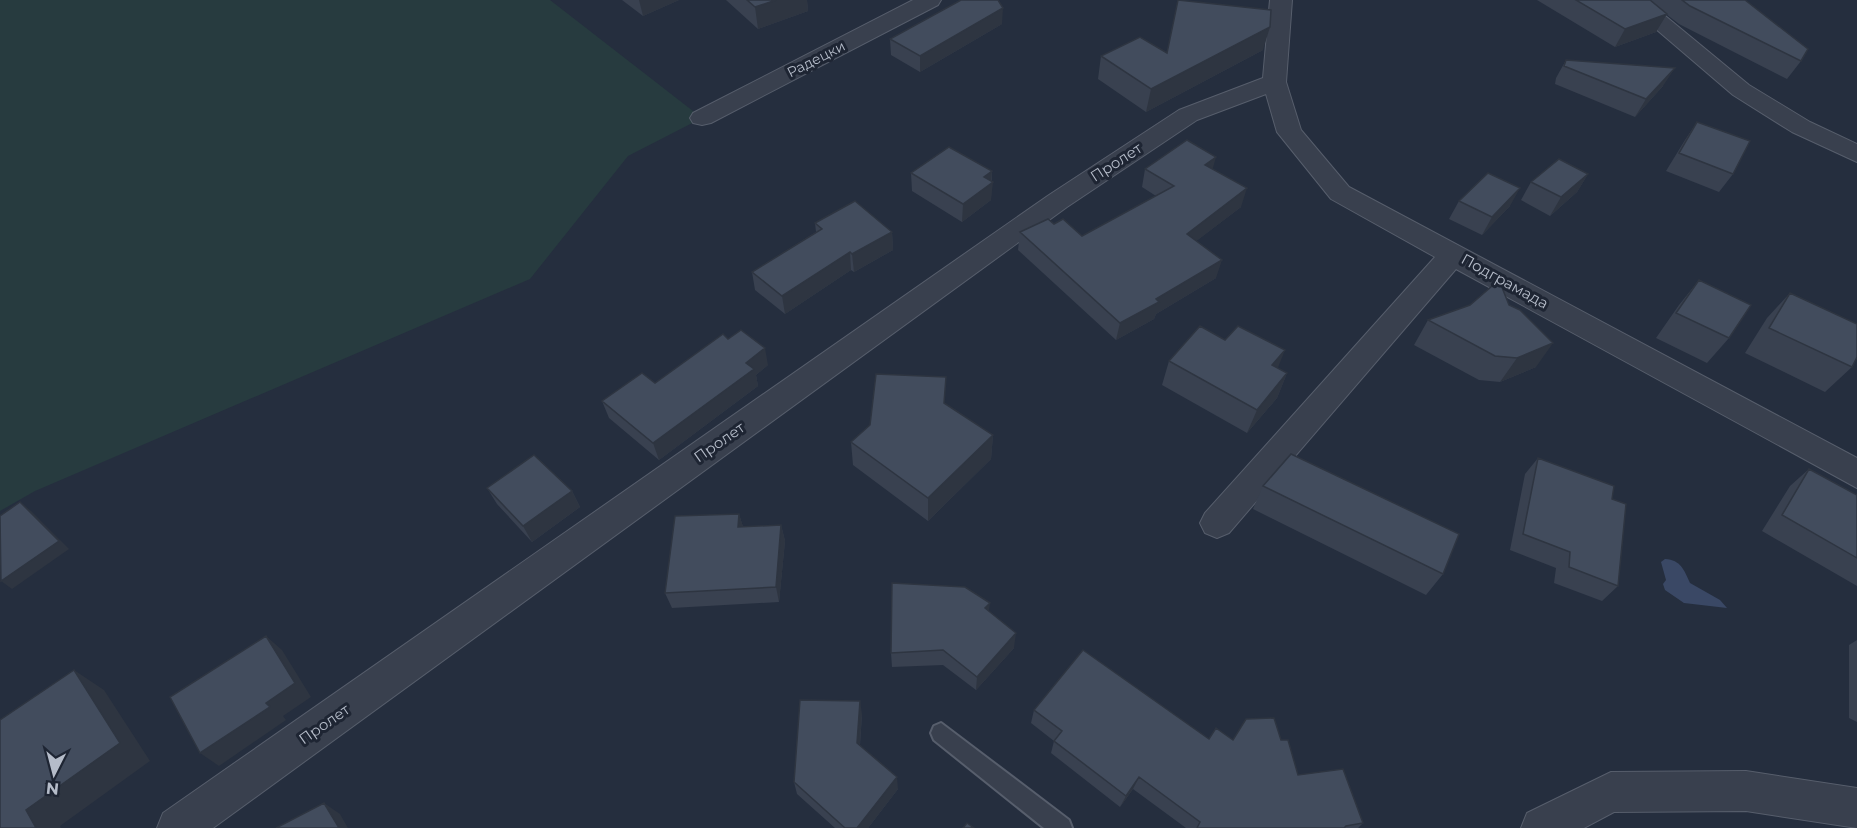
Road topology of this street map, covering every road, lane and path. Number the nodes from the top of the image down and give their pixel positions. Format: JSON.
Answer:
{"nodes":[{"id":1,"x":930,"y":0,"type":"edge"},
{"id":2,"x":1281,"y":0,"type":"edge"},
{"id":3,"x":1634,"y":0,"type":"edge"},
{"id":4,"x":1274,"y":82,"type":"junction"},
{"id":5,"x":702,"y":118,"type":"dead end"},
{"id":6,"x":1857,"y":154,"type":"edge"},
{"id":7,"x":1454,"y":253,"type":"junction"},
{"id":8,"x":1857,"y":474,"type":"edge"},
{"id":9,"x":1217,"y":523,"type":"dead end"},
{"id":10,"x":941,"y":733,"type":"dead end"},
{"id":11,"x":1857,"y":808,"type":"edge"},
{"id":12,"x":178,"y":828,"type":"edge"},
{"id":13,"x":1061,"y":828,"type":"edge"},
{"id":14,"x":1542,"y":828,"type":"edge"}],
"edges":[{"from":1,"to":5,"type":"street","name":"Радецки"},
{"from":2,"to":4,"type":"street","name":"Подграмада"},
{"from":3,"to":6,"type":"street"},
{"from":4,"to":7,"type":"street","name":"Подграмада"},
{"from":4,"to":12,"type":"street","name":"Пролет"},
{"from":7,"to":8,"type":"street","name":"Подграмада"},
{"from":7,"to":9,"type":"street"},
{"from":10,"to":13,"type":"lane"},
{"from":11,"to":14,"type":"street"}]}
